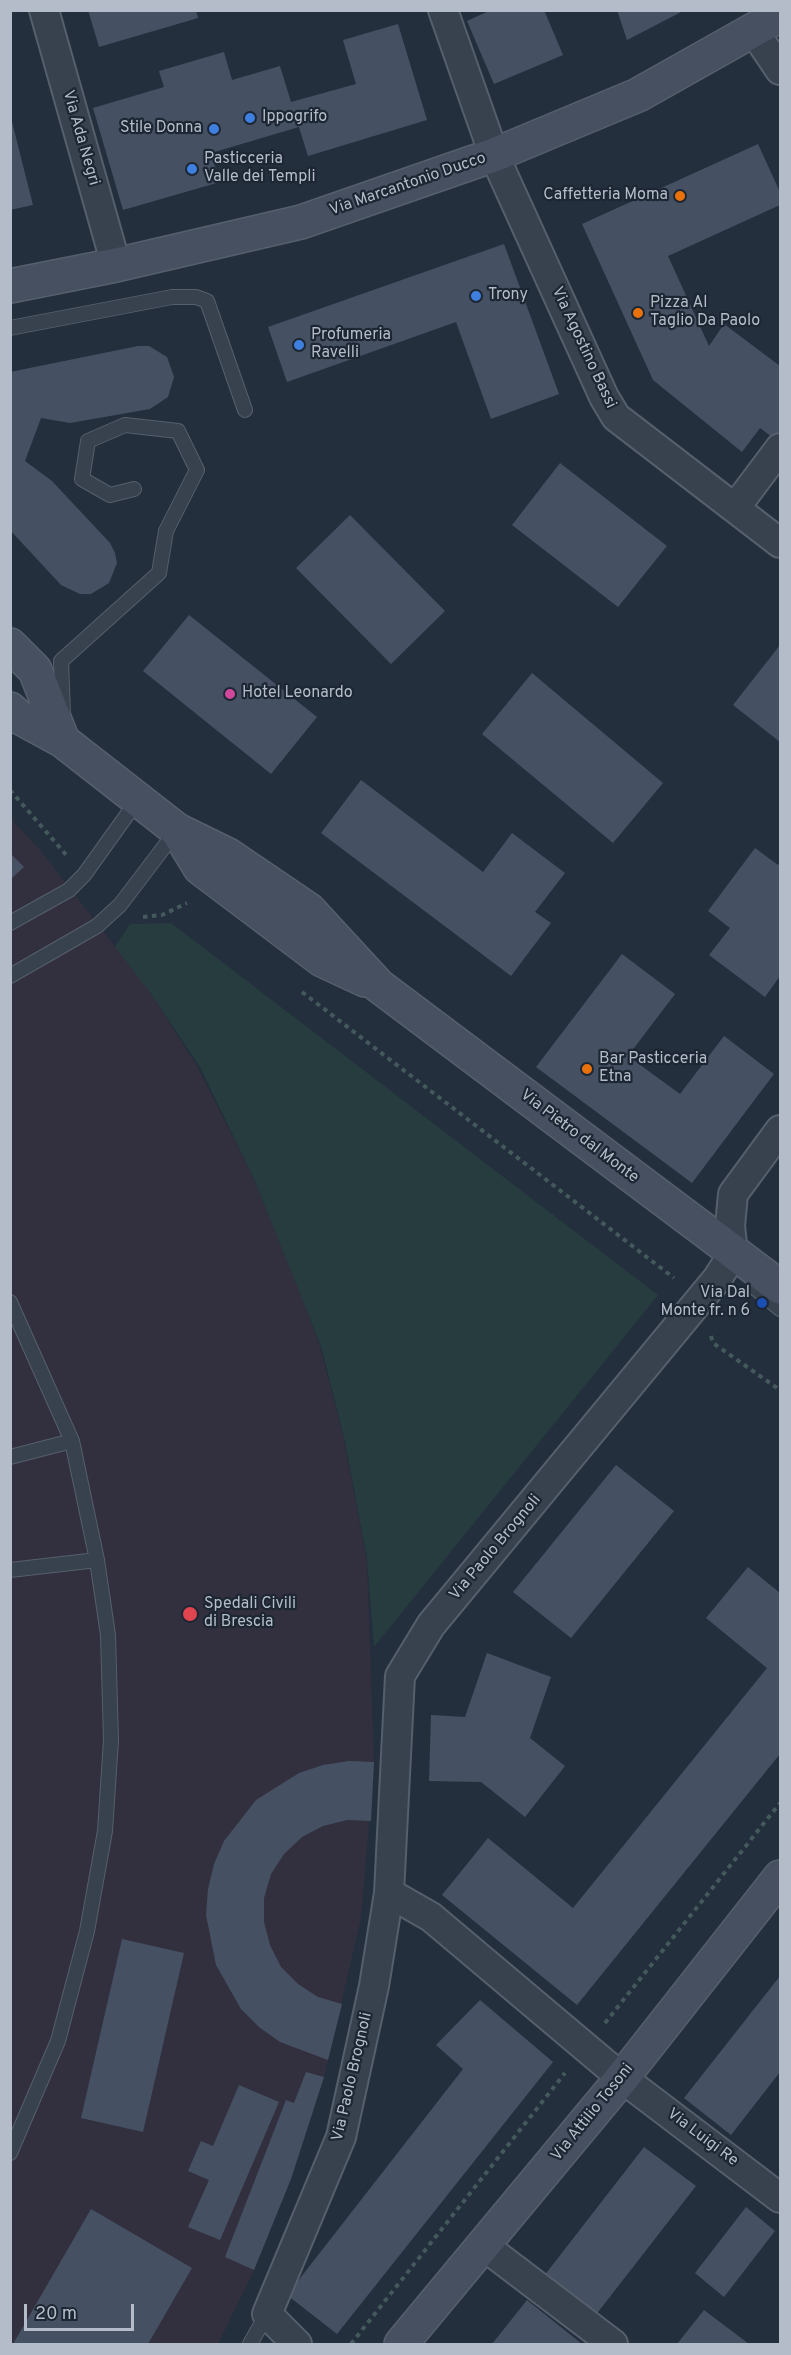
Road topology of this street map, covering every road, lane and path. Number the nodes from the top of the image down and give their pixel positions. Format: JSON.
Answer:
{"nodes":[{"id":1,"x":44,"y":10,"type":"edge"},
{"id":2,"x":443,"y":10,"type":"edge"},
{"id":3,"x":767,"y":23,"type":"edge"},
{"id":4,"x":780,"y":70,"type":"edge"},
{"id":5,"x":494,"y":155,"type":"junction"},
{"id":6,"x":116,"y":265,"type":"junction"},
{"id":7,"x":10,"y":286,"type":"edge"},
{"id":8,"x":10,"y":328,"type":"edge"},
{"id":9,"x":245,"y":410,"type":"dead end"},
{"id":10,"x":780,"y":448,"type":"edge"},
{"id":11,"x":134,"y":489,"type":"dead end"},
{"id":12,"x":735,"y":508,"type":"junction"},
{"id":13,"x":780,"y":543,"type":"edge"},
{"id":14,"x":10,"y":645,"type":"edge"},
{"id":15,"x":10,"y":709,"type":"edge"},
{"id":16,"x":63,"y":741,"type":"junction"},
{"id":17,"x":136,"y":801,"type":"junction"},
{"id":18,"x":177,"y":830,"type":"junction"},
{"id":19,"x":10,"y":923,"type":"edge"},
{"id":20,"x":10,"y":976,"type":"edge"},
{"id":21,"x":293,"y":985,"type":"dead end"},
{"id":22,"x":780,"y":1130,"type":"edge"},
{"id":23,"x":733,"y":1254,"type":"junction"},
{"id":24,"x":780,"y":1287,"type":"edge"},
{"id":25,"x":703,"y":1300,"type":"junction"},
{"id":26,"x":10,"y":1302,"type":"edge"},
{"id":27,"x":780,"y":1309,"type":"edge"},
{"id":28,"x":780,"y":1390,"type":"edge"},
{"id":29,"x":72,"y":1441,"type":"junction"},
{"id":30,"x":10,"y":1457,"type":"edge"},
{"id":31,"x":97,"y":1560,"type":"junction"},
{"id":32,"x":10,"y":1570,"type":"edge"},
{"id":33,"x":780,"y":1803,"type":"edge"},
{"id":34,"x":780,"y":1877,"type":"edge"},
{"id":35,"x":389,"y":1893,"type":"junction"},
{"id":36,"x":602,"y":2027,"type":"dead end"},
{"id":37,"x":566,"y":2072,"type":"dead end"},
{"id":38,"x":622,"y":2078,"type":"junction"},
{"id":39,"x":10,"y":2153,"type":"edge"},
{"id":40,"x":780,"y":2198,"type":"edge"},
{"id":41,"x":484,"y":2246,"type":"junction"},
{"id":42,"x":267,"y":2314,"type":"junction"},
{"id":43,"x":250,"y":2344,"type":"edge"},
{"id":44,"x":297,"y":2344,"type":"edge"},
{"id":45,"x":351,"y":2344,"type":"edge"},
{"id":46,"x":401,"y":2344,"type":"edge"},
{"id":47,"x":613,"y":2344,"type":"edge"}],
"edges":[{"from":1,"to":6,"type":"street","name":"Via Ada Negri"},
{"from":2,"to":5,"type":"street","name":"Via Agostino Bassi"},
{"from":3,"to":4,"type":"street"},
{"from":3,"to":5,"type":"street","name":"Via Marcantonio Ducco"},
{"from":5,"to":6,"type":"street","name":"Via Marcantonio Ducco"},
{"from":5,"to":12,"type":"street","name":"Via Agostino Bassi"},
{"from":6,"to":7,"type":"street","name":"Via Marcantonio Ducco"},
{"from":8,"to":9,"type":"lane"},
{"from":10,"to":12,"type":"street"},
{"from":11,"to":16,"type":"lane"},
{"from":12,"to":13,"type":"street","name":"Via Agostino Bassi"},
{"from":14,"to":16,"type":"street","name":"Via Pietro dal Monte"},
{"from":15,"to":16,"type":"street","name":"Via Pietro dal Monte"},
{"from":16,"to":17,"type":"street","name":"Via Pietro dal Monte"},
{"from":17,"to":18,"type":"street","name":"Via Pietro dal Monte"},
{"from":17,"to":19,"type":"lane"},
{"from":18,"to":20,"type":"lane"},
{"from":18,"to":23,"type":"street","name":"Via Pietro dal Monte"},
{"from":21,"to":25,"type":"path"},
{"from":22,"to":23,"type":"street"},
{"from":23,"to":24,"type":"street","name":"Via Pietro dal Monte"},
{"from":23,"to":25,"type":"street","name":"Via Paolo Brognoli"},
{"from":23,"to":27,"type":"lane"},
{"from":25,"to":28,"type":"path"},
{"from":25,"to":35,"type":"street","name":"Via Paolo Brognoli"},
{"from":26,"to":29,"type":"lane"},
{"from":29,"to":30,"type":"lane"},
{"from":29,"to":31,"type":"lane"},
{"from":31,"to":32,"type":"lane"},
{"from":31,"to":39,"type":"lane"},
{"from":33,"to":36,"type":"path"},
{"from":34,"to":38,"type":"street","name":"Via Attilio Tosoni"},
{"from":35,"to":38,"type":"street"},
{"from":35,"to":42,"type":"street","name":"Via Paolo Brognoli"},
{"from":37,"to":45,"type":"path"},
{"from":38,"to":40,"type":"street","name":"Via Luigi Re"},
{"from":38,"to":41,"type":"street","name":"Via Attilio Tosoni"},
{"from":41,"to":46,"type":"street","name":"Via Attilio Tosoni"},
{"from":41,"to":47,"type":"street"},
{"from":42,"to":43,"type":"lane"},
{"from":42,"to":44,"type":"street"}]}
